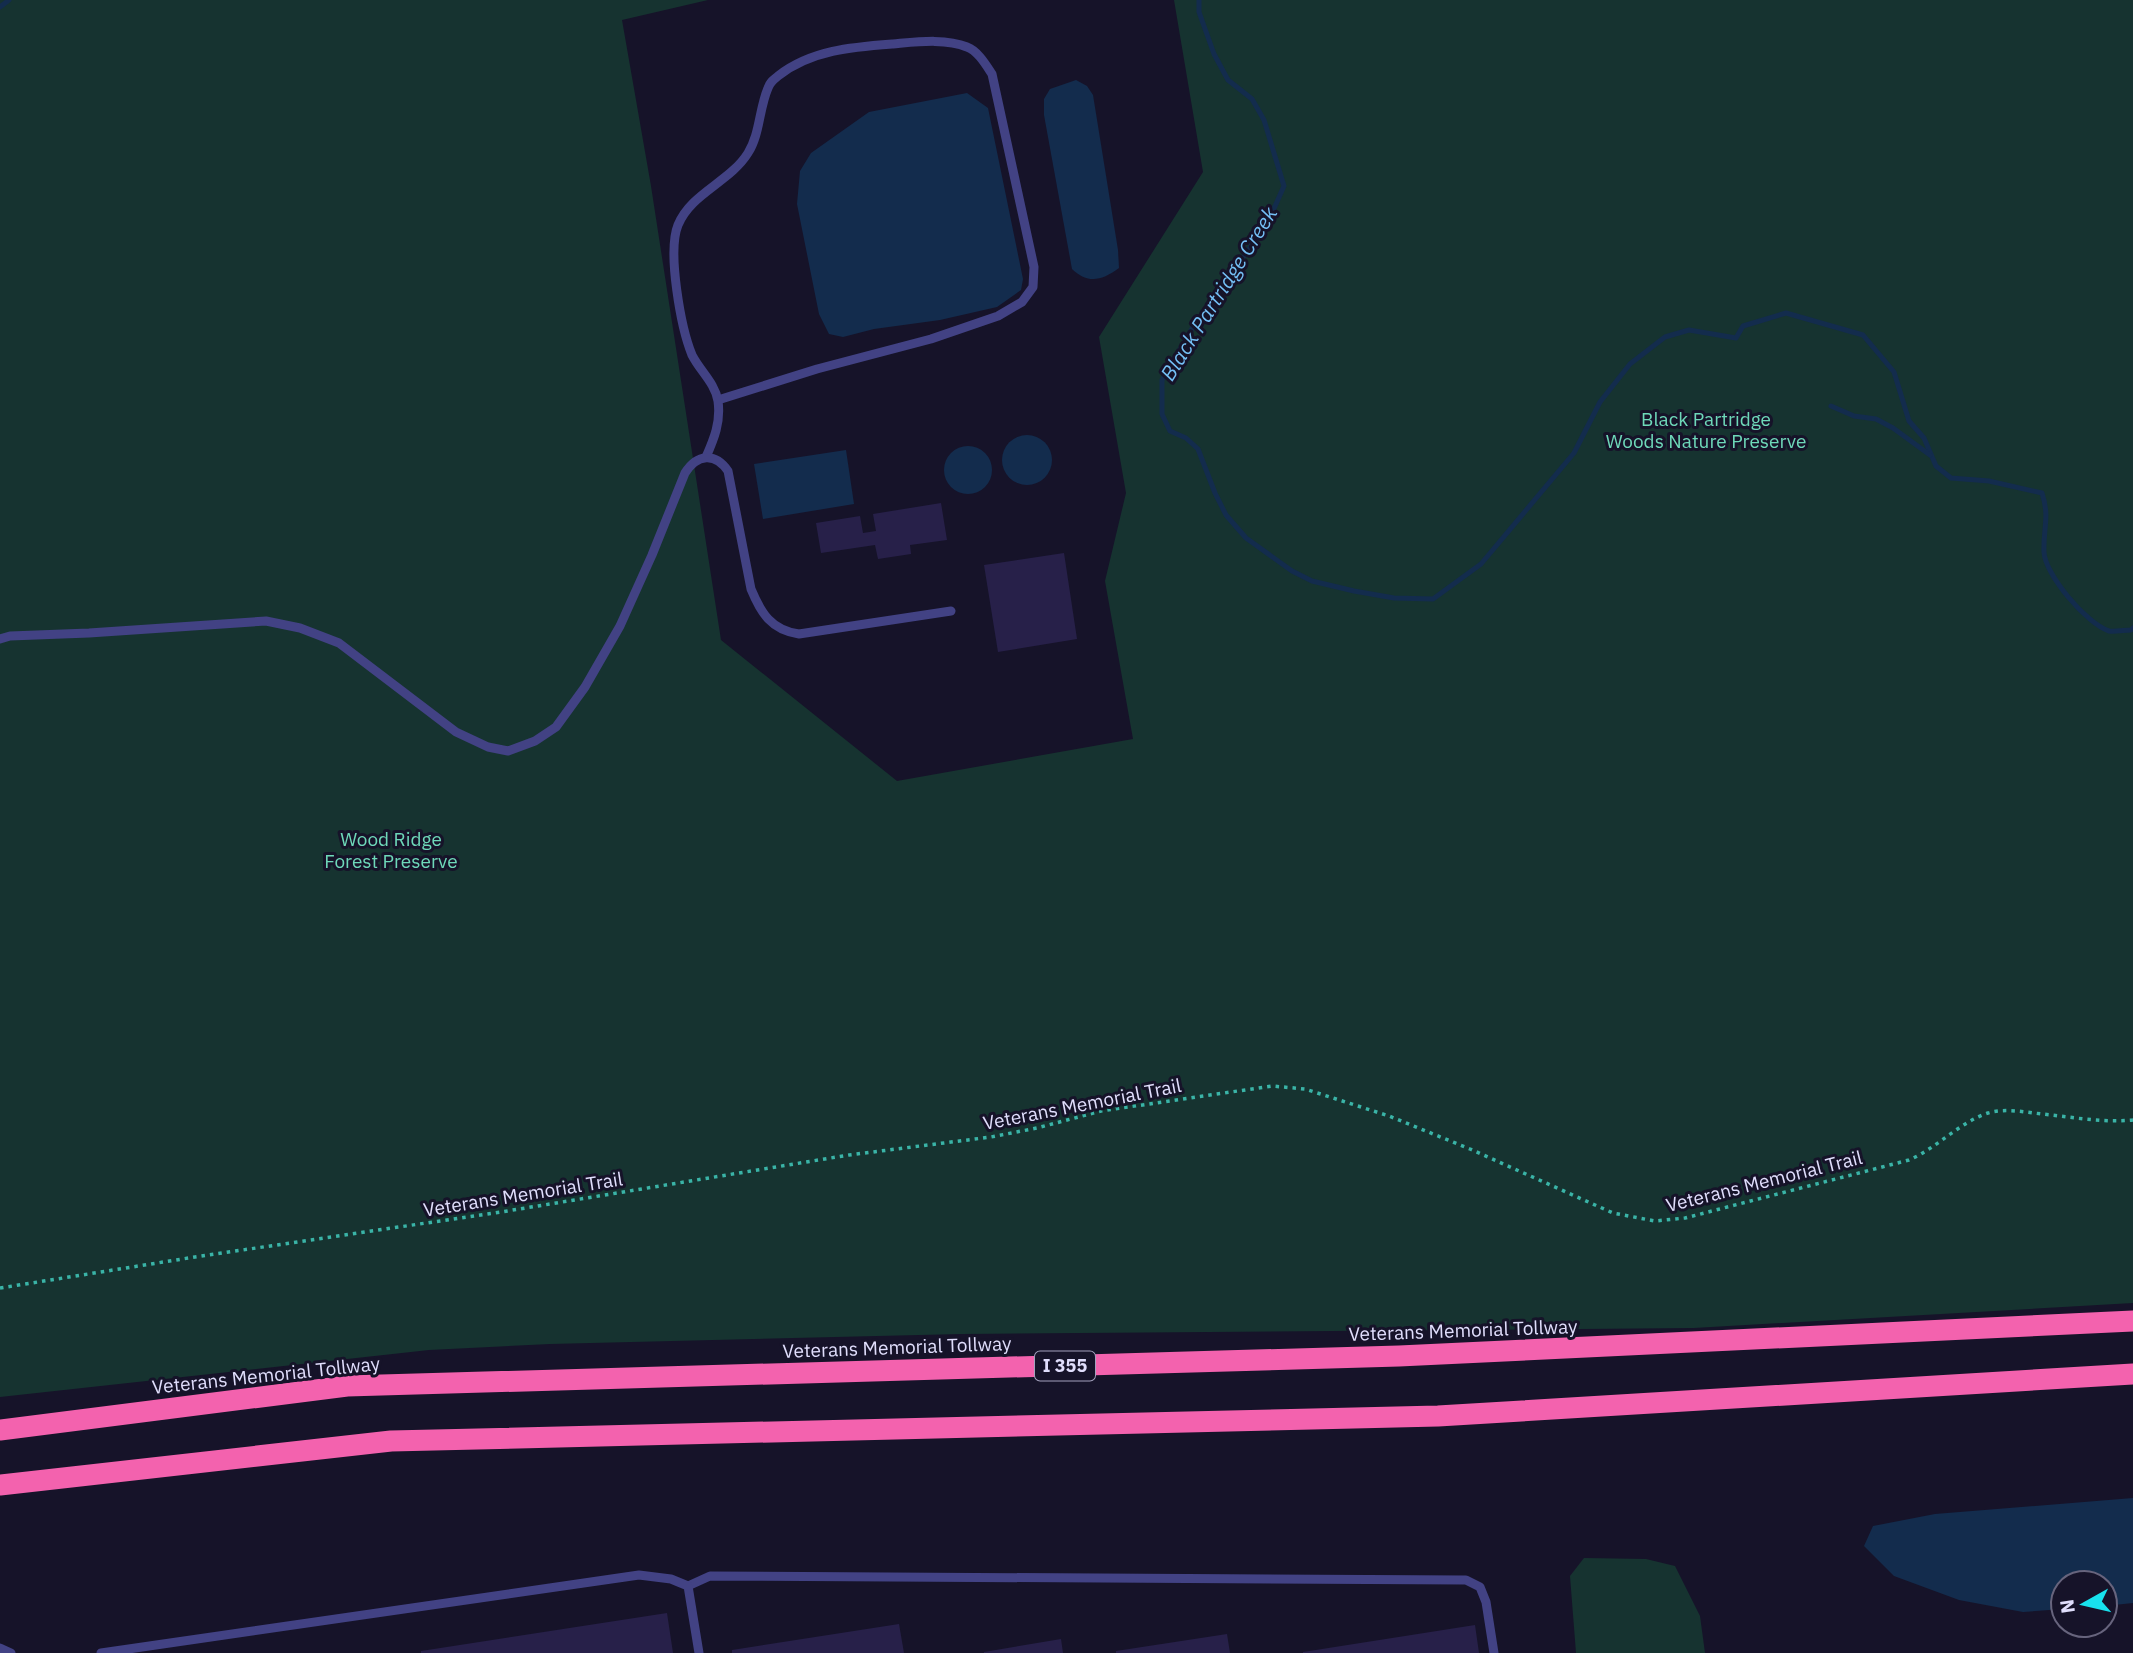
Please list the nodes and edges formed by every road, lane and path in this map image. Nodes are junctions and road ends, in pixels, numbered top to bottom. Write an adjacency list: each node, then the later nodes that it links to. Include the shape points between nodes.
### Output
1 (718, 400): 1 (lane, via 687,338 673,245 687,208 747,156 769,84 790,67 848,48 908,43 969,47 992,74 1034,267 1033,287 1021,302 998,316); 2 (lane, via 716,435)
2 (706, 457): 3 (lane, via 718,459 729,471 751,589 759,607 784,632 799,634); 4 (lane, via 691,463 685,473 620,626 585,687 556,727 508,751 456,732 339,643 300,628 265,621)
3 (951, 611)
4 (0, 639)
5 (2133, 1120): 6 (path, Veterans Memorial Trail, via 1989,1113 1909,1160 1708,1212 1655,1221 1613,1213 1389,1116 1305,1089 1272,1086 1101,1111 991,1137 849,1155)
6 (0, 1288)
7 (2133, 1321): 9 (highway, Veterans Memorial Tollway / I 355, via 1399,1356 347,1386)
8 (2133, 1374): 10 (highway, via 1438,1416 391,1441)
9 (0, 1430)
10 (0, 1485)
11 (688, 1586): 14 (lane, via 639,1575); 15 (lane); 16 (lane, via 710,1576 1466,1580 1480,1587 1486,1602)
12 (0, 1648): 13 (lane)
13 (11, 1653)
14 (101, 1653)
15 (699, 1653)
16 (1494, 1653)

